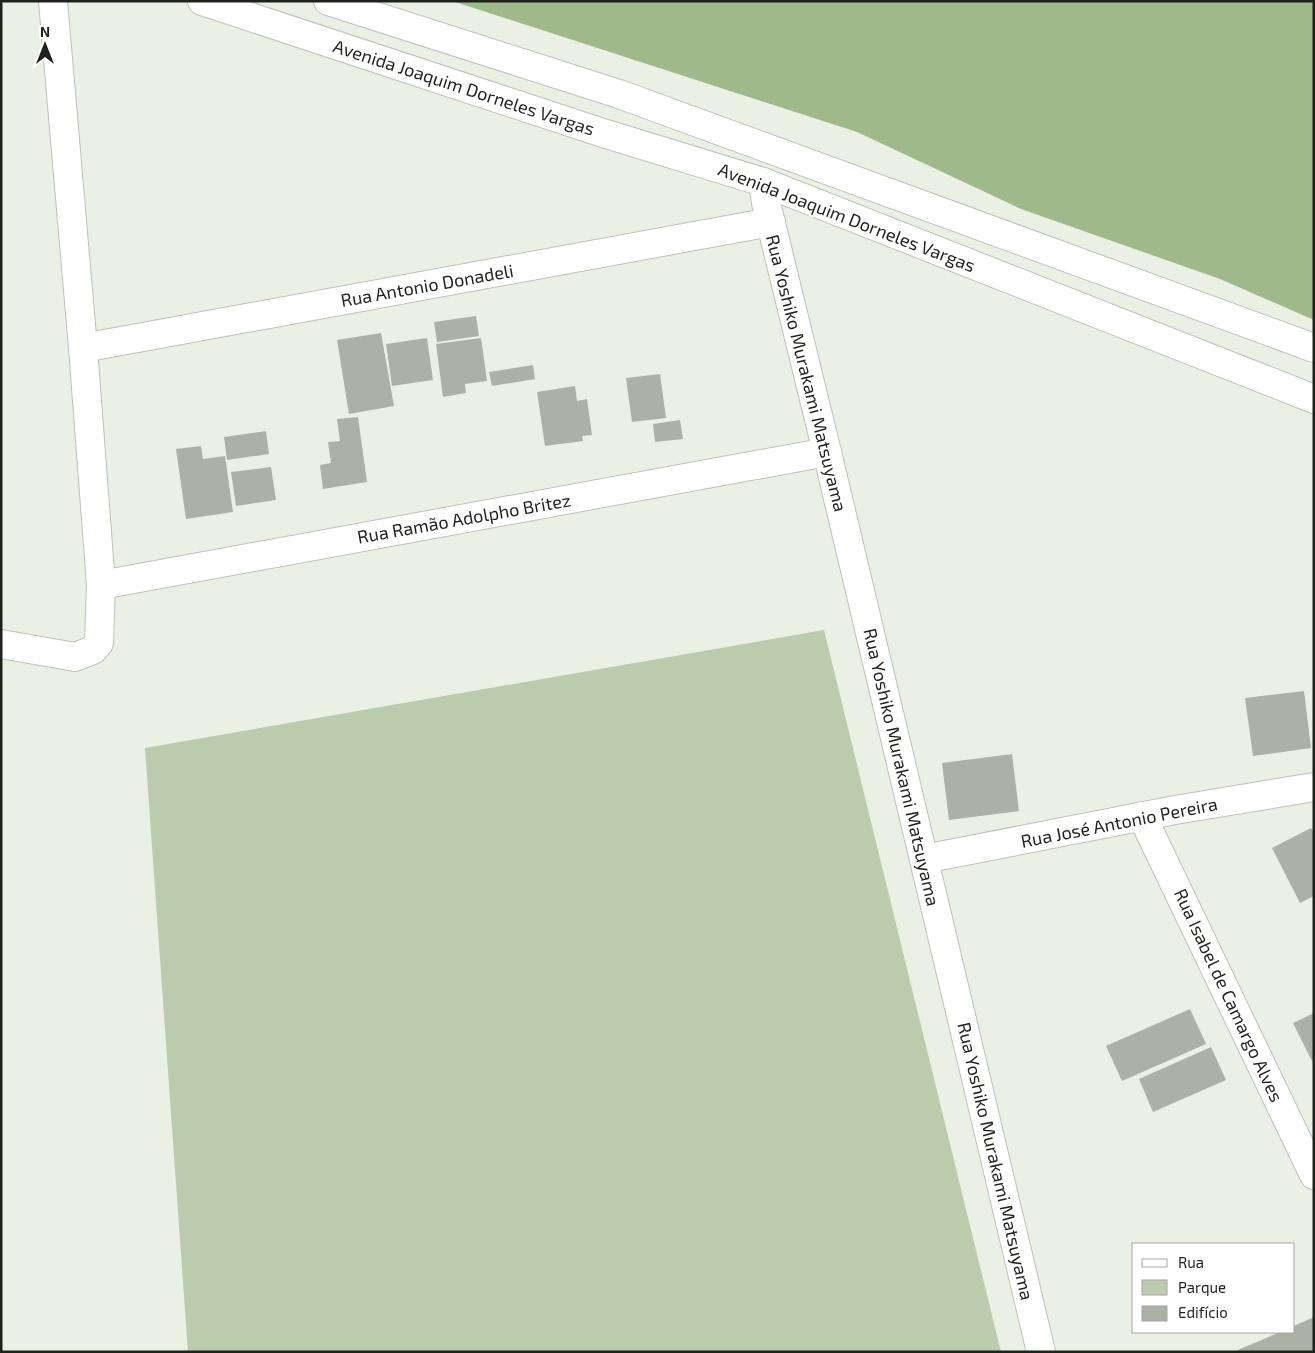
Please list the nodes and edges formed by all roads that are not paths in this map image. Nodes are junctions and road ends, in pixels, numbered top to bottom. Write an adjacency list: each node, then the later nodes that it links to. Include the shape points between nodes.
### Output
1 (53, 1): 6 (street)
2 (202, 1): 4 (street, Avenida Joaquim Dorneles Vargas)
3 (328, 1): 7 (street, Avenida Joaquim Dorneles Vargas, via 619,94)
4 (763, 182): 5 (street, Rua Yoshiko Murakami Matsuyama); 8 (street, Avenida Joaquim Dorneles Vargas)
5 (770, 222): 6 (street, Rua Antonio Donadeli); 9 (street, Rua Yoshiko Murakami Matsuyama)
6 (83, 348): 10 (street)
7 (1314, 348)
8 (1314, 399)
9 (827, 452): 10 (street, Rua Ramão Adolpho Britez); 14 (street, Rua Yoshiko Murakami Matsuyama)
10 (101, 585): 11 (street, via 99,643 92,650 76,657)
11 (1, 644)
12 (1314, 787): 13 (street, Rua José Antonio Pereira)
13 (1142, 816): 14 (street, Rua José Antonio Pereira); 15 (street, Rua Isabel de Camargo Alves)
14 (924, 859): 16 (street, Rua Yoshiko Murakami Matsuyama)
15 (1314, 1175)
16 (1041, 1352)

